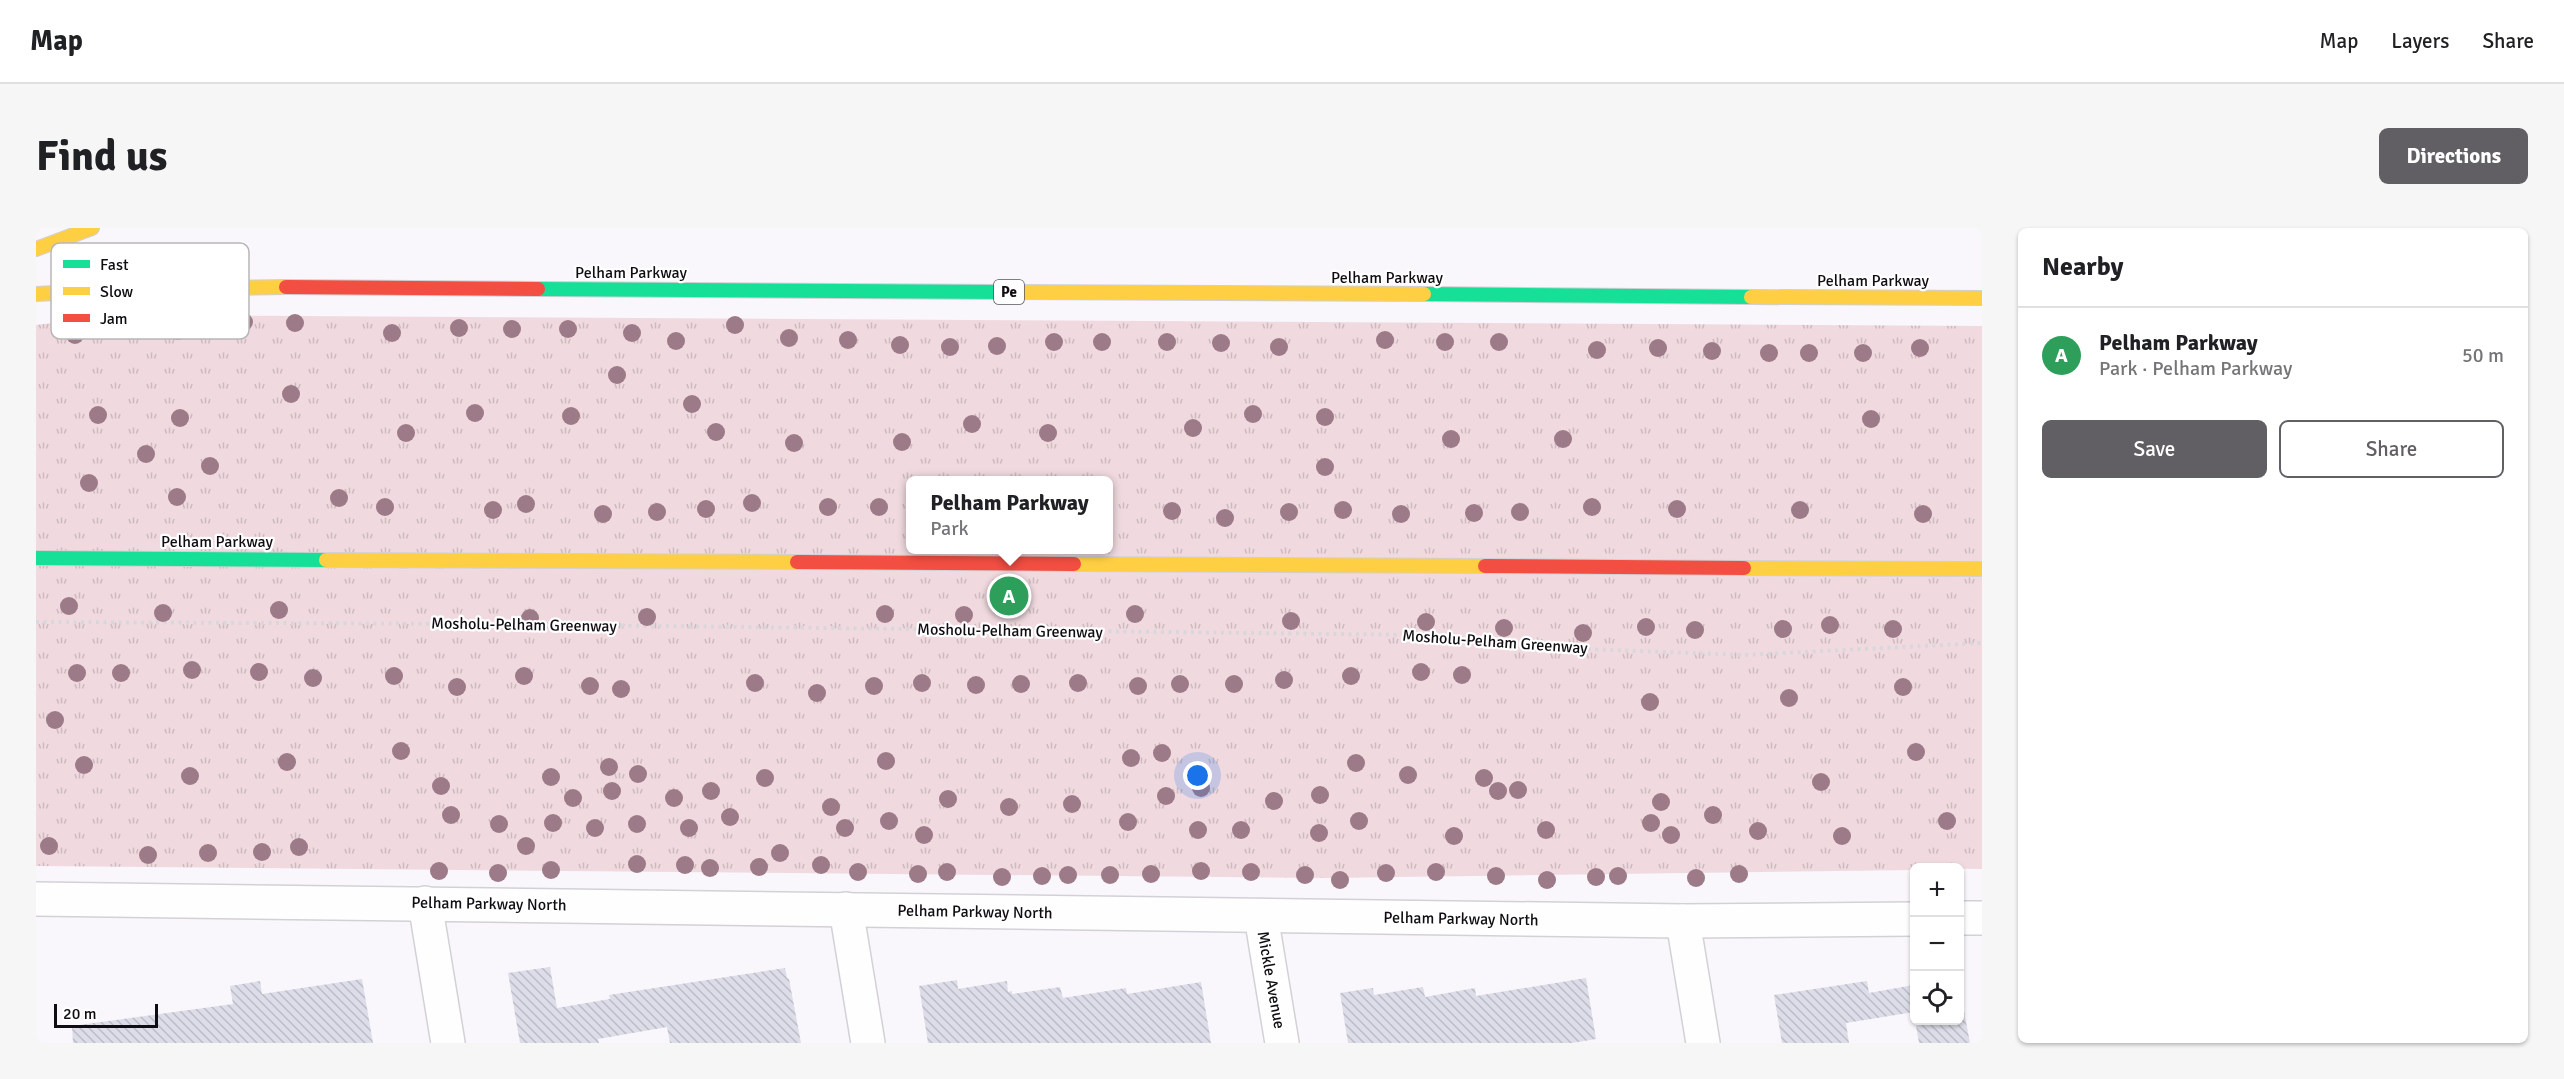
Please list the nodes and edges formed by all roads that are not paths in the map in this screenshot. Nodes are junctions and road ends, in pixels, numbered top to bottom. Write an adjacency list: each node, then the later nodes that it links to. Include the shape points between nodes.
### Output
1 (92, 228): 3 (main road)
2 (51, 243): 4 (main road)
3 (52, 243)
4 (36, 249)
5 (249, 287): 8 (main road, Pelham Parkway / Pe)
6 (51, 293): 7 (main road, Pelham Parkway / Pe)
7 (36, 294)
8 (1982, 298)
9 (36, 558): 10 (main road, Pelham Parkway)
10 (1982, 569)
11 (36, 899): 12 (street, Pelham Parkway North)
12 (425, 903): 13 (street, Pelham Parkway North); 19 (street)
13 (846, 909): 14 (street, Pelham Parkway North); 20 (street)
14 (1260, 916): 18 (street, Pelham Parkway North); 21 (street, Mickle Avenue)
15 (1964, 918): 16 (street)
16 (1982, 918)
17 (1910, 919): 18 (street, Pelham Parkway North)
18 (1683, 921): 22 (street)
19 (448, 1043)
20 (868, 1043)
21 (1282, 1043)
22 (1703, 1043)

